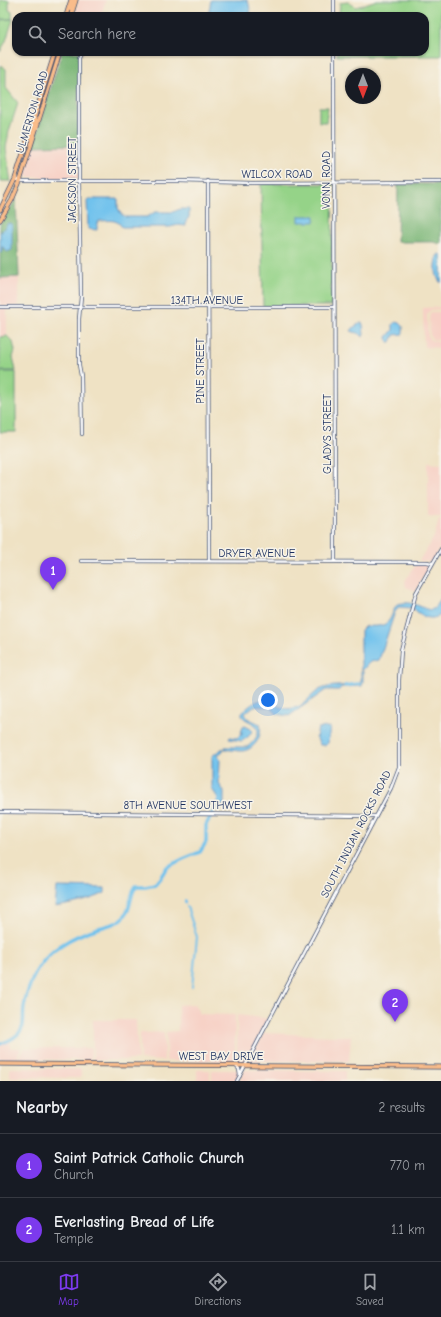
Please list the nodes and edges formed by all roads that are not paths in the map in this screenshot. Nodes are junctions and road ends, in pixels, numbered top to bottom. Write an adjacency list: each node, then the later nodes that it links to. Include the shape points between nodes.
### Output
1 (73, 0): 3 (main road)
2 (334, 0): 4 (street)
3 (70, 12)
4 (334, 12)
5 (54, 56): 9 (main road, ULMERTON ROAD)
6 (59, 56): 10 (main road, ULMERTON ROAD)
7 (80, 56): 13 (street, JACKSON STREET)
8 (334, 56): 16 (street, VONN ROAD)
9 (36, 112): 10 (main road, via 38,114); 11 (main road, ULMERTON ROAD)
10 (32, 142): 12 (main road, ULMERTON ROAD)
11 (15, 179): 12 (street, WILCOX ROAD); 17 (main road, ULMERTON ROAD)
12 (20, 180): 13 (street, WILCOX ROAD); 18 (main road, ULMERTON ROAD)
13 (79, 181): 14 (street, WILCOX ROAD); 21 (street, JACKSON STREET)
14 (208, 181): 16 (street, WILCOX ROAD); 22 (street, PINE STREET)
15 (441, 182): 16 (street, WILCOX ROAD)
16 (334, 183): 20 (street, VONN ROAD)
17 (0, 210)
18 (0, 220)
19 (0, 307): 21 (street, 134TH AVENUE)
20 (334, 307): 22 (street, 134TH AVENUE); 27 (street, GLADYS STREET)
21 (80, 308): 22 (street, 134TH AVENUE); 23 (street, JACKSON STREET, via 78,365 81,373)
22 (208, 308): 26 (street, PINE STREET)
23 (82, 434)
24 (441, 549): 28 (street, SOUTH INDIAN ROCKS ROAD)
25 (81, 560): 26 (street, DRYER AVENUE)
26 (209, 561): 27 (street, DRYER AVENUE)
27 (335, 561): 28 (street, DRYER AVENUE)
28 (432, 563): 30 (street, SOUTH INDIAN ROCKS ROAD, via 416,593 399,661 399,767)
29 (0, 812): 30 (street, 8TH AVENUE SOUTHWEST)
30 (376, 816): 33 (street, SOUTH INDIAN ROCKS ROAD)
31 (0, 1064): 32 (main road, WEST BAY DRIVE)
32 (235, 1065): 33 (main road, WEST BAY DRIVE); 35 (street)
33 (246, 1065): 34 (main road, WEST BAY DRIVE); 35 (street, SOUTH INDIAN ROCKS ROAD)
34 (441, 1067)
35 (240, 1076): 36 (street, SOUTH INDIAN ROCKS ROAD)
36 (237, 1081)

